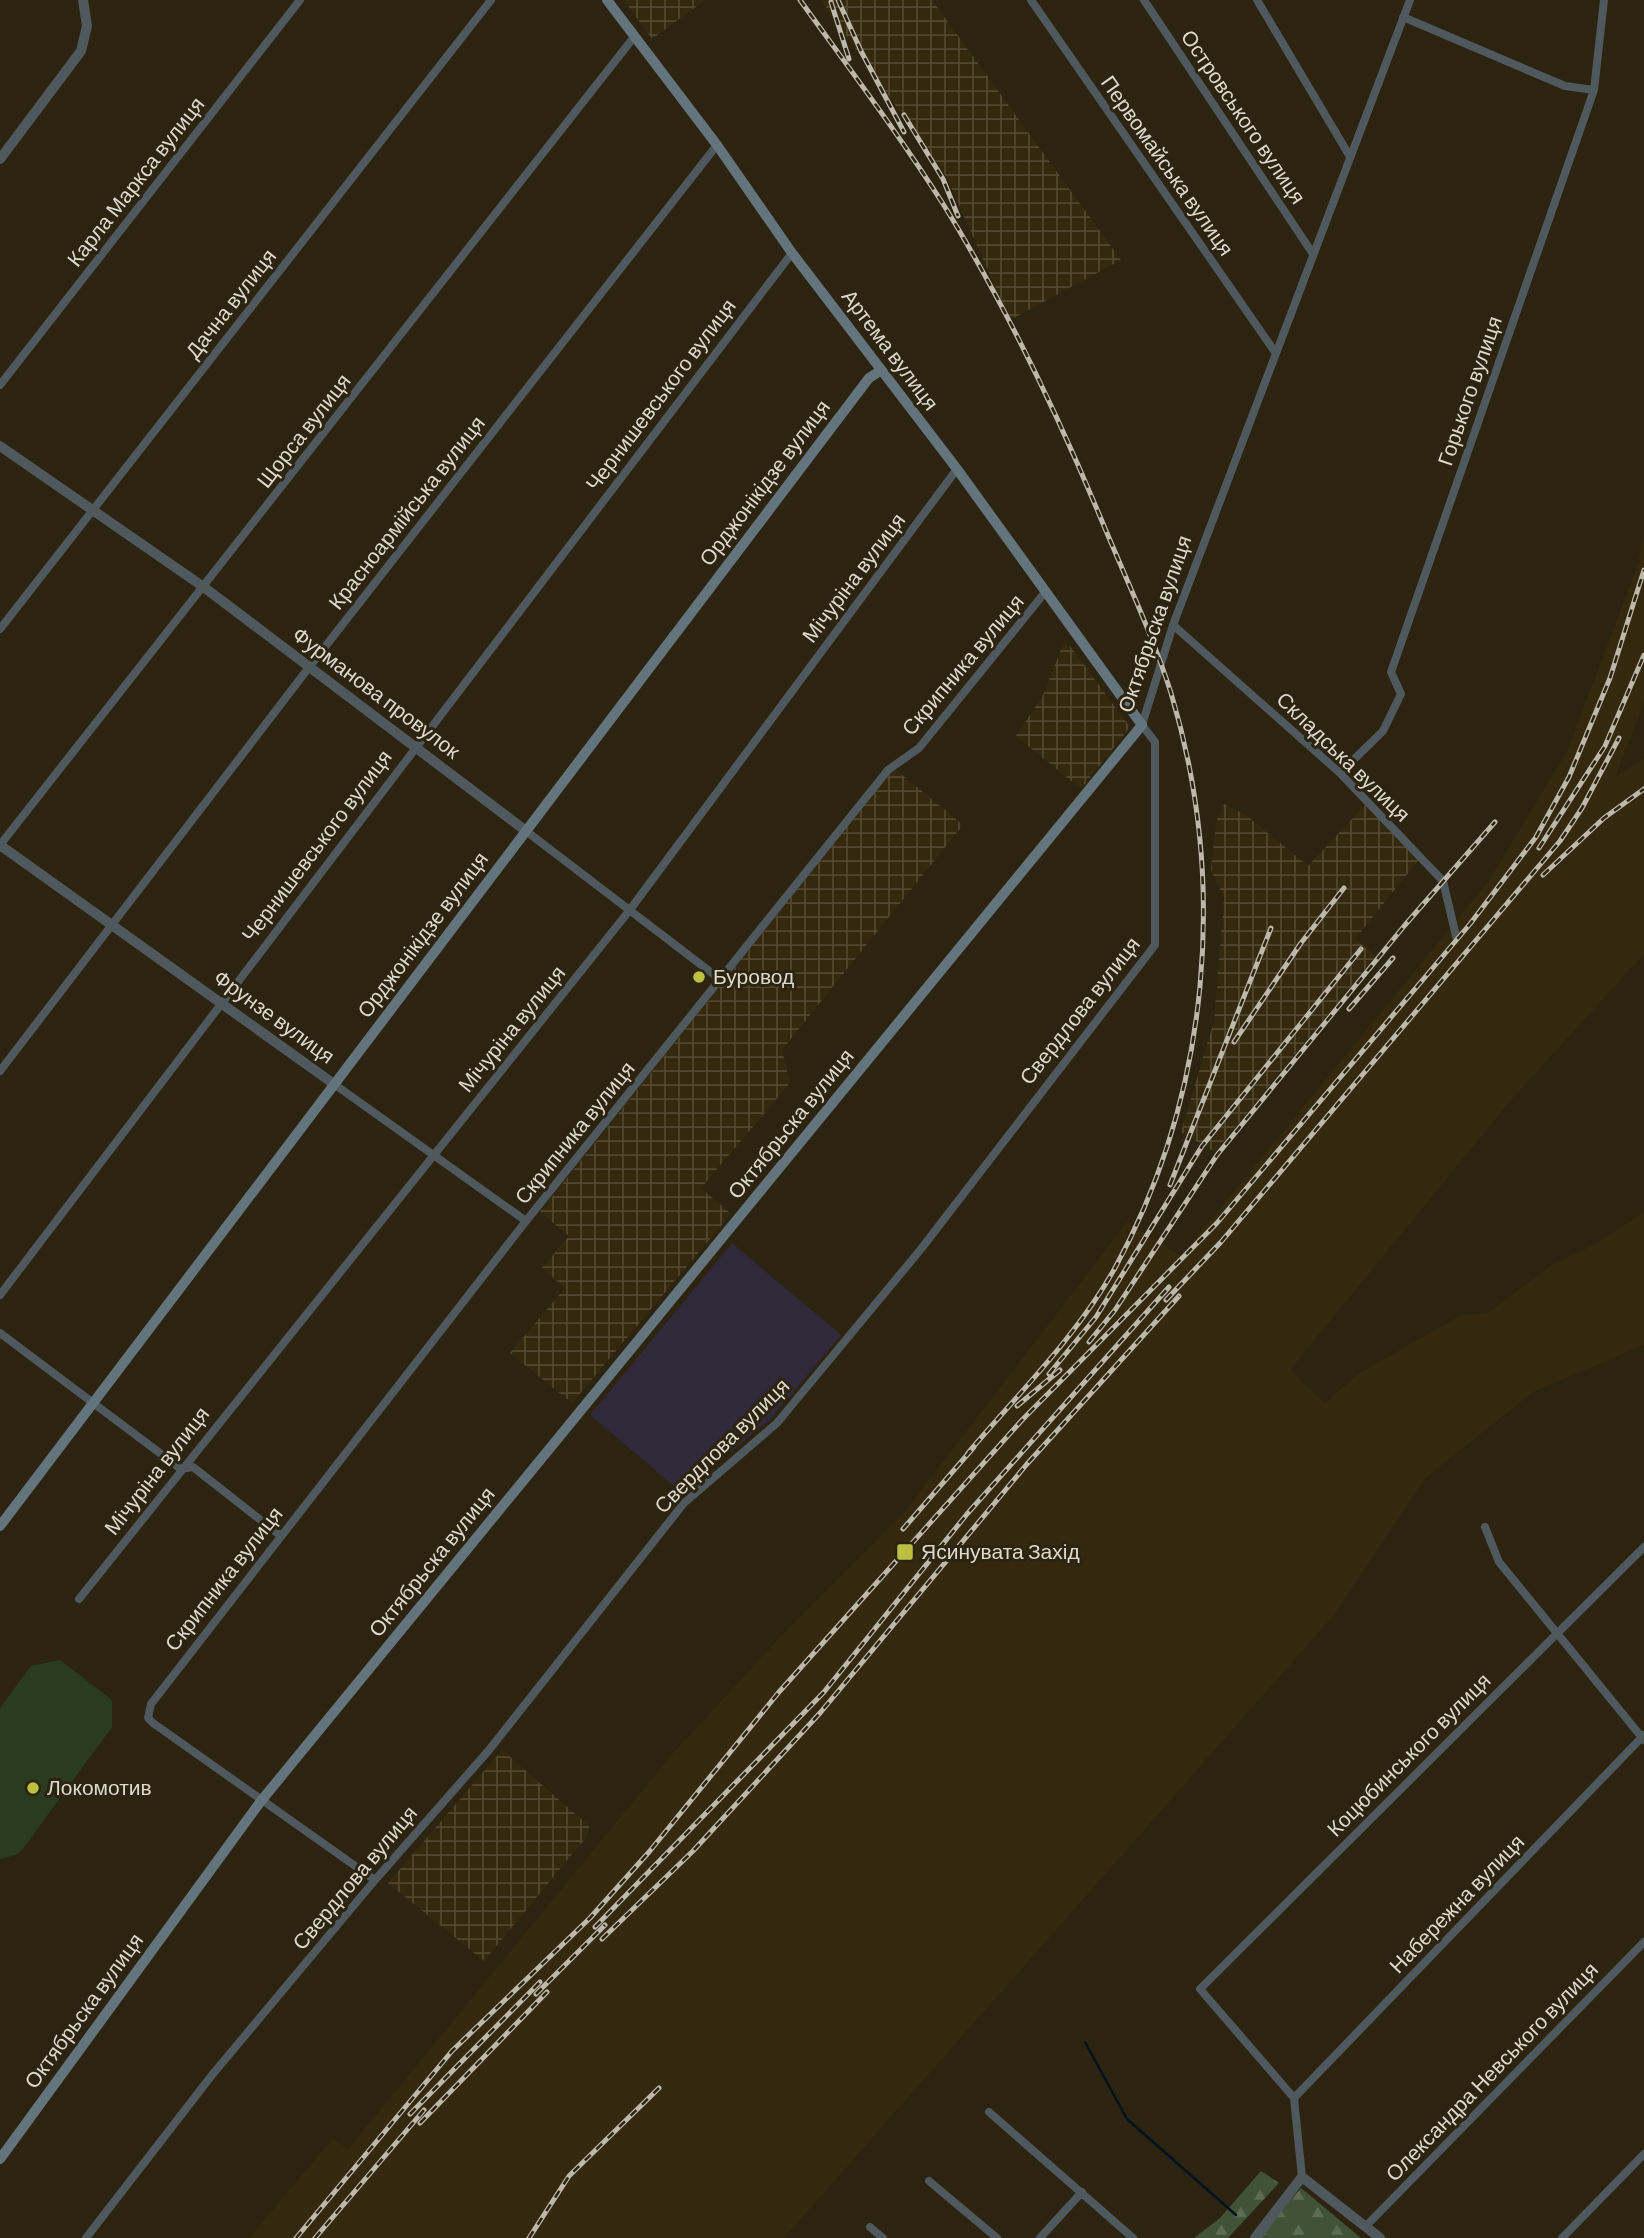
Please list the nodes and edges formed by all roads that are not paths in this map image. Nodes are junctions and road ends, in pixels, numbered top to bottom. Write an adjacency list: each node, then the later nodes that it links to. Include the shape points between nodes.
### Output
1 (83, 0): 15 (street, via 88,26 81,51)
2 (300, 0): 20 (street, Карла Маркса вулиця)
3 (491, 0): 23 (street, Дачна вулиця)
4 (607, 0): 11 (main road, Артема вулиця)
5 (1031, 0): 18 (street, Первомайська вулиця)
6 (1144, 0): 17 (street, Островського вулиця)
7 (1257, 0): 14 (street)
8 (1410, 0): 10 (street, Октябрьска вулиця)
9 (1604, 0): 12 (street, Горького вулиця)
10 (1403, 17): 12 (street, via 1565,86); 14 (street, Октябрьска вулиця)
11 (634, 37): 13 (main road, Артема вулиця); 24 (street, Щорса вулиця)
12 (1594, 90): 31 (street, Горького вулиця, via 1391,672 1401,694 1383,731)
13 (717, 145): 16 (main road, Артема вулиця); 28 (street, Красноармійська вулиця)
14 (1349, 155): 17 (street, Октябрьска вулиця)
15 (0, 159)
16 (792, 253): 19 (main road, Артема вулиця); 30 (street, Чернишевського вулиця)
17 (1313, 254): 18 (street, Октябрьска вулиця)
18 (1275, 352): 26 (street, Октябрьска вулиця)
19 (880, 371): 22 (main road, Артема вулиця); 32 (main road, Орджонікідзе вулиця, via 869,378)
20 (0, 385)
21 (0, 446): 23 (street, Фурманова провулок)
22 (957, 469): 25 (main road, Артема вулиця); 34 (street, Мічуріна вулиця)
23 (92, 511): 24 (street, Фурманова провулок); 27 (street, Дачна вулиця)
24 (205, 588): 28 (street, Фурманова провулок); 33 (street, Щорса вулиця)
25 (1046, 591): 29 (main road, Артема вулиця); 37 (street, Скрипника вулиця, via 919,748 888,769)
26 (1173, 625): 29 (street, Октябрьска вулиця); 31 (street, Складська вулиця)
27 (0, 629)
28 (310, 666): 30 (street, Фурманова провулок); 35 (street, Красноармійська вулиця)
29 (1142, 725): 54 (main road, Октябрьска вулиця); 55 (street, Свердлова вулиця, via 1155,742 1155,945 921,1249 777,1423 684,1503 489,1750)
30 (414, 746): 32 (street, Фурманова провулок); 38 (street, Чернишевського вулиця)
31 (1340, 773): 36 (street, Складська вулиця, via 1443,880)
32 (526, 831): 34 (street, Фурманова провулок); 40 (main road, Орджонікідзе вулиця)
33 (0, 845): 35 (street, Фрунзе вулиця)
34 (629, 911): 37 (street, Фурманова провулок); 41 (street, Мічуріна вулиця)
35 (109, 926): 38 (street, Фрунзе вулиця); 39 (street, Красноармійська вулиця)
36 (1456, 936)
37 (721, 980): 42 (street, Скрипника вулиця)
38 (220, 1001): 40 (street, Фрунзе вулиця); 43 (street, Чернишевського вулиця)
39 (0, 1071)
40 (334, 1084): 41 (street, Фрунзе вулиця); 45 (main road, Орджонікідзе вулиця)
41 (434, 1153): 42 (street, Фрунзе вулиця); 46 (street, Мічуріна вулиця)
42 (526, 1221): 49 (street, Скрипника вулиця)
43 (0, 1295)
44 (0, 1333): 45 (street)
45 (93, 1403): 46 (street); 47 (main road, Орджонікідзе вулиця)
46 (181, 1469): 49 (street, via 193,1467); 51 (street, Мічуріна вулиця)
47 (0, 1526)
48 (1485, 1527): 52 (street, via 1499,1562)
49 (281, 1536): 54 (street, Скрипника вулиця, via 155,1696 148,1718)
50 (1644, 1547): 52 (street, Коцюбинського вулиця)
51 (79, 1599)
52 (1555, 1633): 53 (street); 57 (street, Коцюбинського вулиця, via 1200,1989)
53 (1643, 1738): 57 (street, Набережна вулиця)
54 (261, 1801): 55 (street); 60 (main road, Октябрьска вулиця)
55 (375, 1880): 66 (street, Свердлова вулиця, via 212,2075)
56 (1644, 1942): 64 (street, Олександра Невського вулиця)
57 (1294, 2098): 61 (street)
58 (989, 2112): 63 (street)
59 (1644, 2154): 73 (street)
60 (0, 2159)
61 (1302, 2177): 64 (street); 71 (street)
62 (929, 2181): 68 (street)
63 (1082, 2192): 69 (street); 70 (street)
64 (1366, 2226): 72 (street)
65 (870, 2227): 67 (street)
66 (86, 2238)
67 (883, 2238)
68 (997, 2238)
69 (1040, 2238)
70 (1133, 2238)
71 (1255, 2238)
72 (1380, 2238)
73 (1562, 2238)

